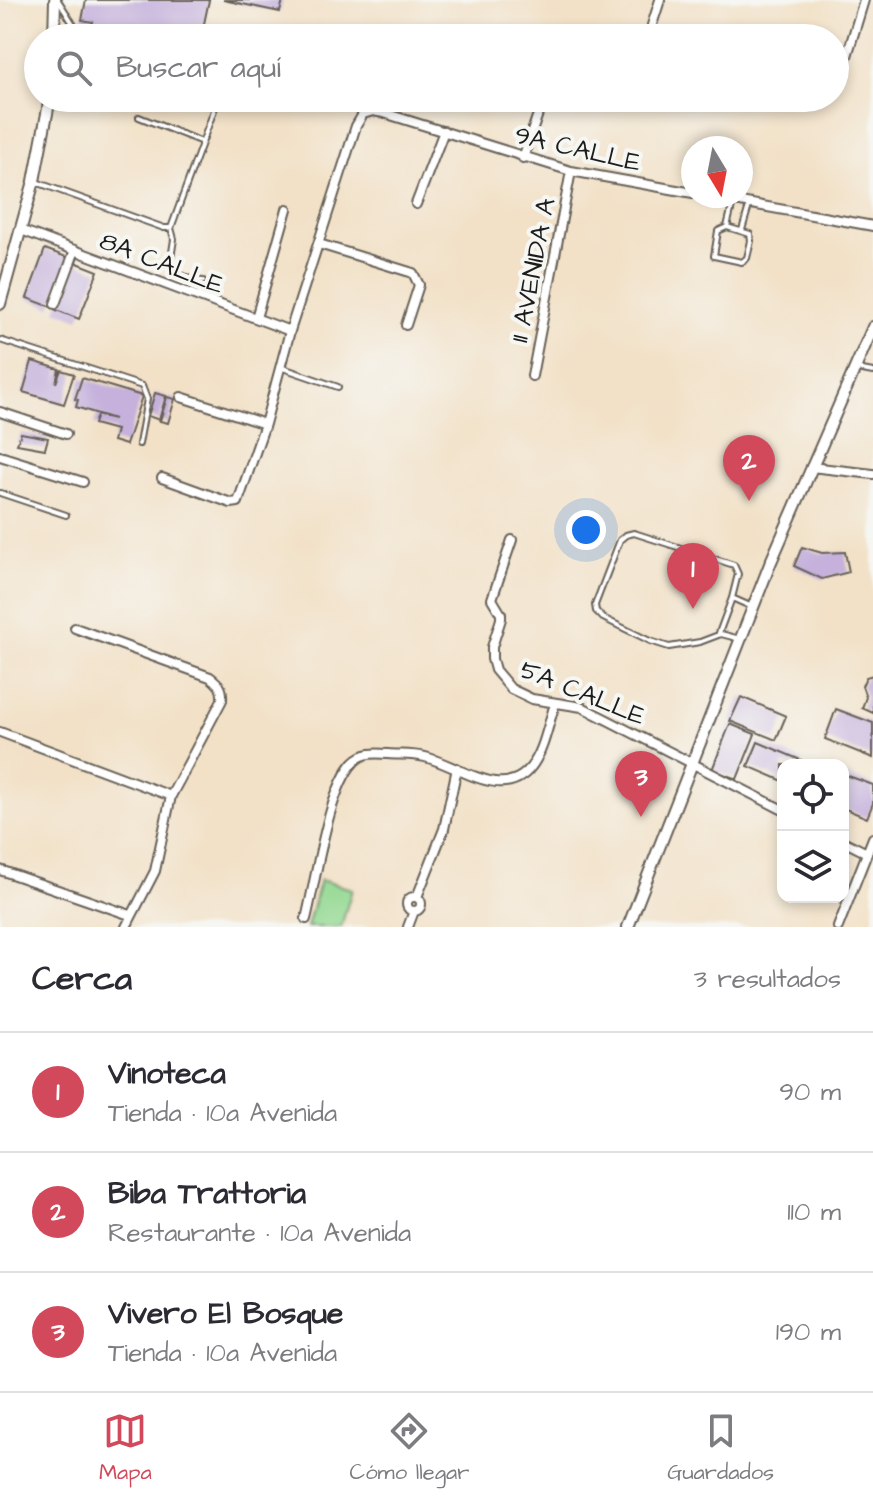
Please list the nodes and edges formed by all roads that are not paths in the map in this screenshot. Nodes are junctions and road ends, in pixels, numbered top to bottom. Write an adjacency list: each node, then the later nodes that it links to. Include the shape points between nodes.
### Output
1 (57, 0): 4 (street); 5 (lane)
2 (660, 0): 6 (street)
3 (864, 0): 7 (street)
4 (55, 24)
5 (73, 24)
6 (652, 24)
7 (849, 50)
8 (47, 112): 18 (street)
9 (213, 112): 15 (lane)
10 (370, 112): 30 (street, 9A CALLE, via 356,126)
11 (378, 112): 14 (street, 9A CALLE)
12 (539, 112): 16 (street, 11 AVENIDA A)
13 (139, 117): 15 (lane)
14 (444, 131): 16 (street, 9A CALLE); 20 (street)
15 (202, 142): 27 (lane)
16 (523, 158): 17 (street, 9A CALLE)
17 (571, 171): 19 (street, 9A CALLE); 43 (street, 11 AVENIDA A)
18 (34, 181): 27 (lane); 28 (street)
19 (681, 191)
20 (416, 204)
21 (753, 205): 25 (street)
22 (731, 208): 26 (lane)
23 (749, 208): 29 (lane)
24 (287, 209): 35 (street)
25 (873, 226)
26 (727, 227): 29 (lane); 29 (lane, via 718,231 713,249 716,258 736,263 747,258 751,241)
27 (171, 228): 32 (lane, via 170,265 191,280)
28 (21, 230): 31 (street, 8A CALLE); 33 (street)
29 (742, 230)
30 (319, 244): 36 (street, via 413,273 419,285); 38 (street)
31 (75, 250): 34 (street); 35 (street, 8A CALLE)
32 (203, 281)
33 (0, 304)
34 (55, 304)
35 (256, 318): 38 (street, 8A CALLE)
36 (406, 325)
37 (873, 327): 40 (street)
38 (290, 331): 41 (street)
39 (0, 340): 49 (lane, via 142,386 147,399)
40 (854, 363): 42 (lane); 51 (street)
41 (280, 367): 44 (lane); 47 (street)
42 (873, 372)
43 (532, 376)
44 (338, 387)
45 (181, 397): 47 (street)
46 (0, 412): 48 (street)
47 (265, 424): 53 (street, via 238,502)
48 (66, 434)
49 (139, 444)
50 (0, 456): 54 (street)
51 (811, 467): 52 (street); 59 (street)
52 (873, 474)
53 (162, 478)
54 (83, 482)
55 (0, 493): 56 (lane)
56 (66, 515)
57 (512, 540): 63 (street, 5A CALLE, via 493,594 501,614 492,647 495,670 511,689)
58 (732, 598): 59 (lane); 61 (lane); 61 (lane, via 738,574 734,565 634,533 620,540 595,605 603,618 669,647)
59 (753, 607): 62 (street)
60 (75, 628): 67 (street, via 210,677 220,686 222,700)
61 (719, 634): 62 (lane)
62 (740, 639): 65 (street)
63 (555, 704): 65 (street, 5A CALLE, via 582,707); 66 (street, via 533,766 519,780 499,784)
64 (0, 732): 67 (street)
65 (691, 762): 68 (street, 5A CALLE); 77 (street)
66 (457, 768): 74 (street, via 423,756 373,753 355,760 343,776); 76 (street, via 444,829 417,897 421,906)
67 (171, 796): 73 (street, via 155,871)
68 (777, 807)
69 (873, 838): 71 (street)
70 (849, 844): 71 (street)
71 (867, 853): 78 (street)
72 (0, 870): 73 (street)
73 (130, 915): 75 (street)
74 (306, 919)
75 (126, 927)
76 (408, 927)
77 (628, 927)
78 (838, 927)

